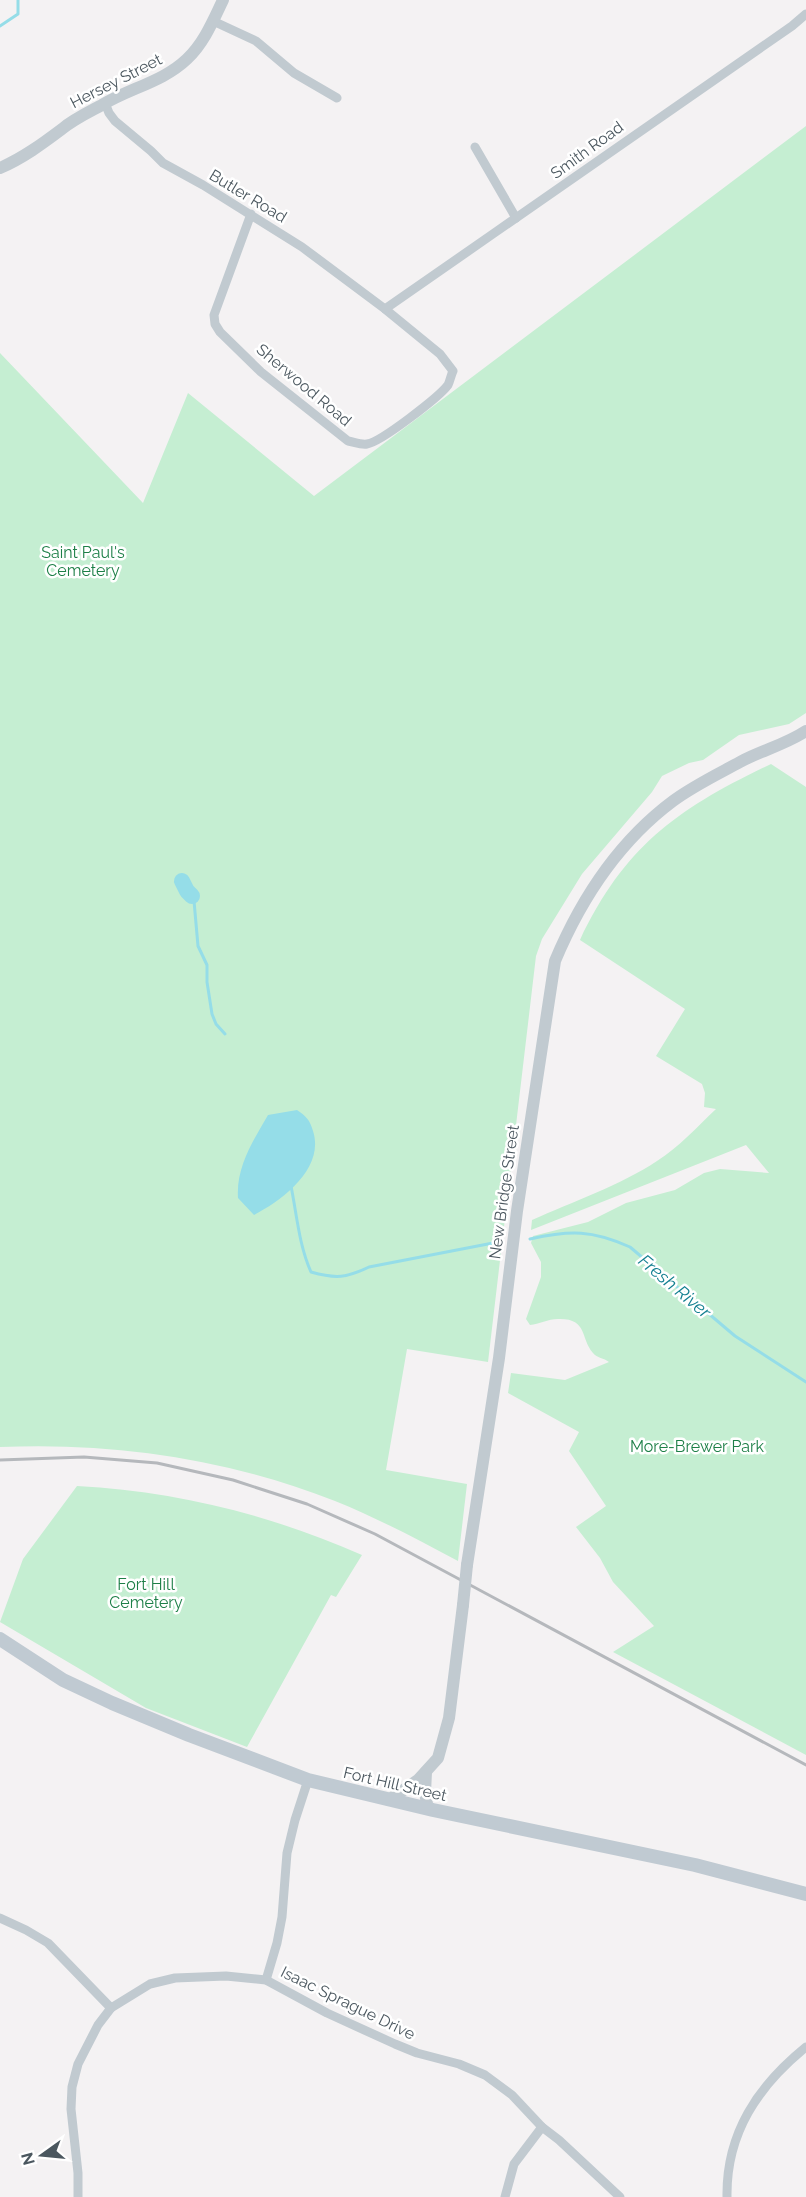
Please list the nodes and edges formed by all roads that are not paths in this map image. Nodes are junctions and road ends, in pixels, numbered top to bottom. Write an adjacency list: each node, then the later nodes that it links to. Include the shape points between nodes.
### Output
1 (223, 0): 3 (street, Hersey Street)
2 (806, 14): 9 (street, Smith Road)
3 (213, 21): 4 (street, via 256,40 294,73); 5 (street, Hersey Street, via 197,48 177,69)
4 (337, 98)
5 (105, 103): 7 (street, Hersey Street, via 19,160); 8 (street, Butler Road, via 115,121 163,163)
6 (475, 147): 9 (street)
7 (0, 168)
8 (251, 214): 10 (street, Butler Road); 10 (street, Sherwood Road, via 214,315 215,324 261,372 348,441 365,445 377,441 414,414 448,385 453,371 440,354)
9 (516, 218): 10 (street, Smith Road)
10 (385, 309)
11 (806, 731): 13 (street, New Bridge Street, bridge, via 701,784 674,800 648,823 593,886 555,961 467,1565 450,1718 438,1758)
12 (0, 1640): 14 (main road, Fort Hill Street, via 63,1680 112,1703)
13 (426, 1772): 15 (street, New Bridge Street); 16 (street)
14 (308, 1780): 15 (main road, Fort Hill Street); 19 (street, via 287,1853 280,1926)
15 (389, 1800): 16 (main road, Fort Hill Street)
16 (428, 1809): 17 (main road, Fort Hill Street, via 620,1848)
17 (806, 1894)
18 (0, 1918): 20 (street, via 48,1943)
19 (266, 1980): 20 (street, Isaac Sprague Drive, via 226,1976 175,1978 150,1984); 22 (street, Isaac Sprague Drive, via 395,2044 485,2075 512,2095)
20 (111, 2008): 23 (street, Isaac Sprague Drive, via 92,2034 74,2076 71,2109)
21 (806, 2047): 26 (street, via 771,2079 743,2121 731,2157)
22 (542, 2127): 24 (street, via 514,2164); 25 (street, Isaac Sprague Drive)
23 (78, 2197)
24 (505, 2197)
25 (620, 2197)
26 (727, 2197)

